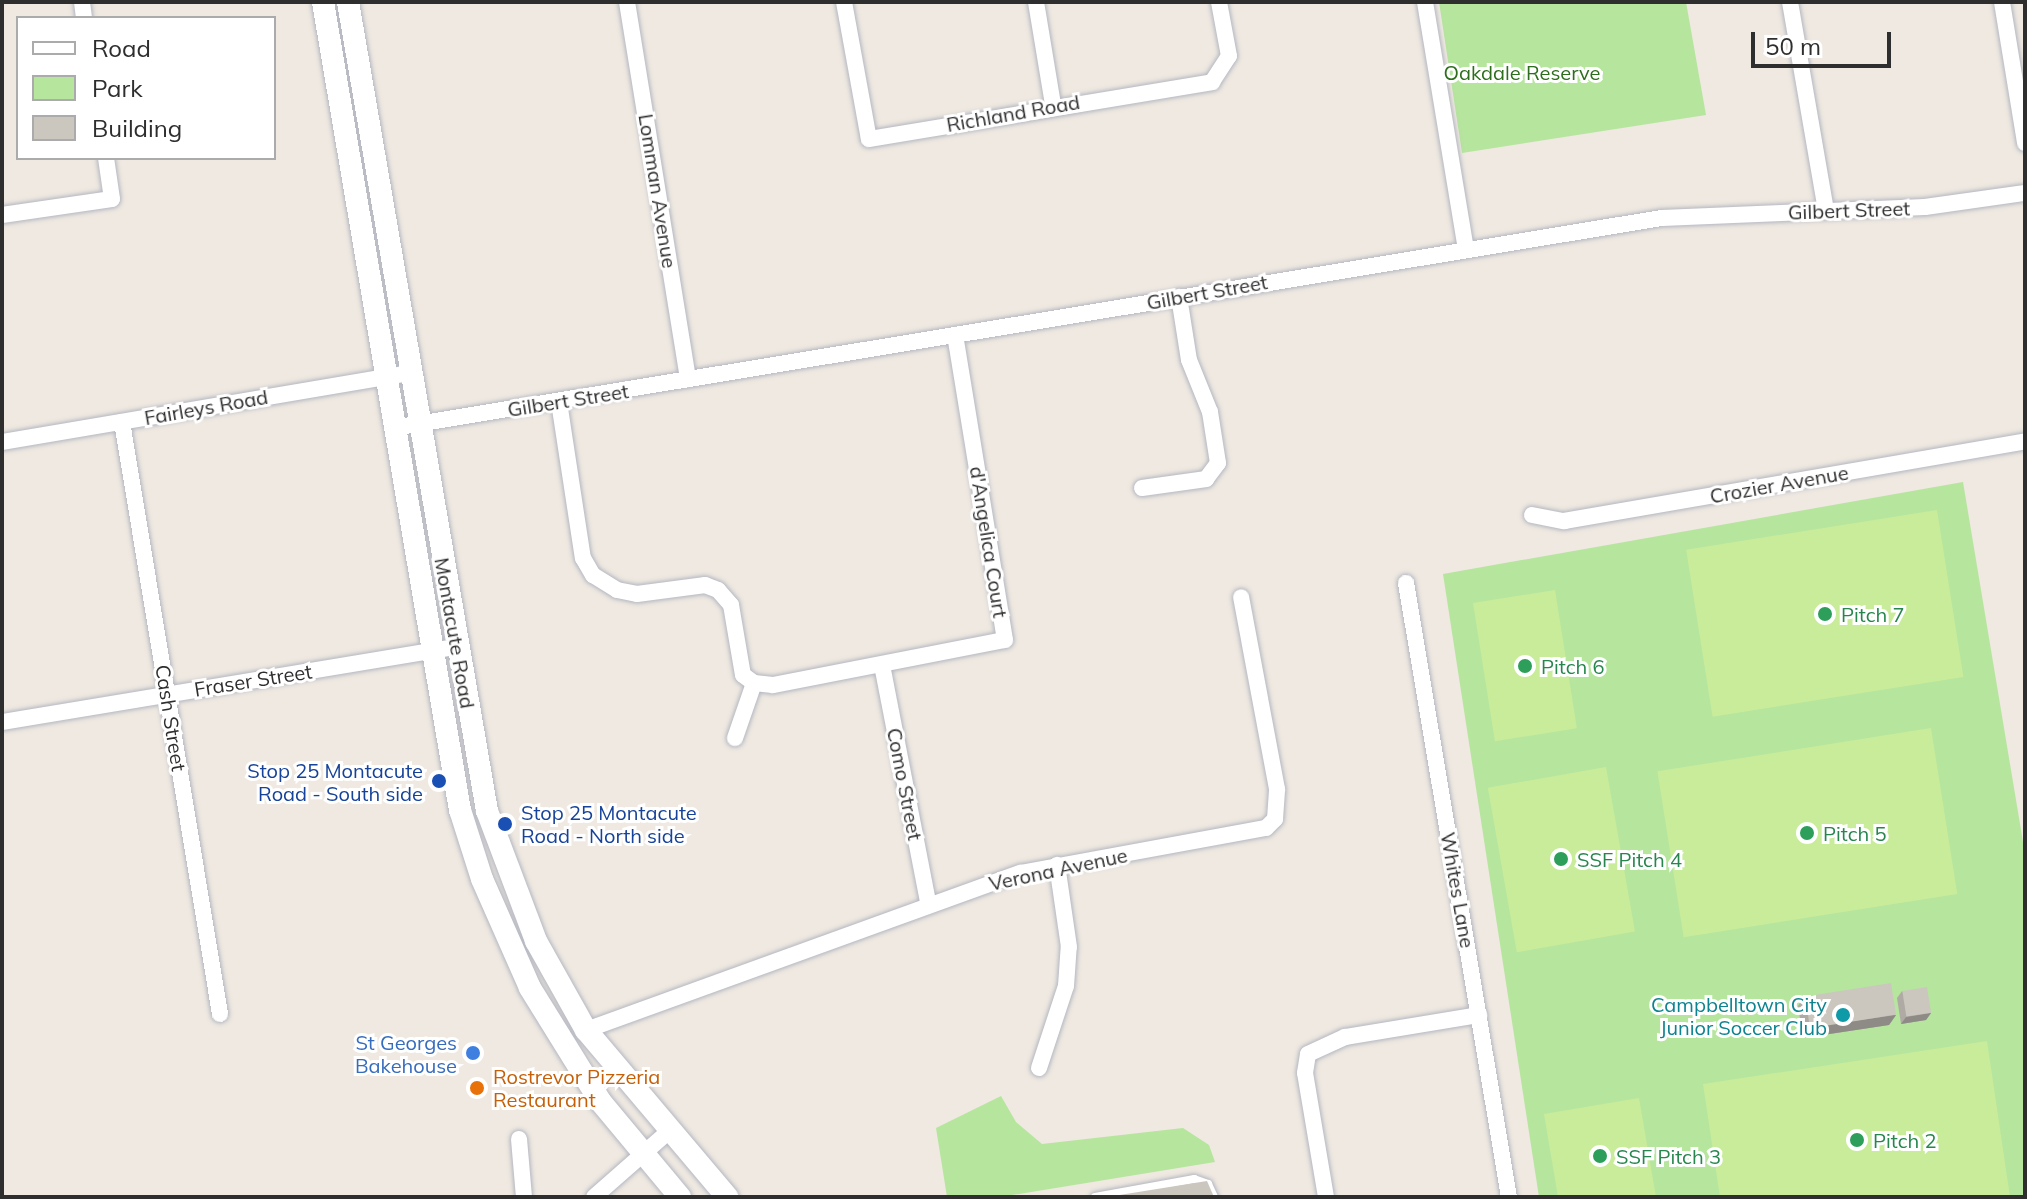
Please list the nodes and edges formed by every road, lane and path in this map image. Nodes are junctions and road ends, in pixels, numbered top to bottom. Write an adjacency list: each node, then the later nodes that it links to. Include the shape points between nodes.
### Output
1 (323, 2): 20 (main road, Montacute Road)
2 (348, 2): 19 (main road, Montacute Road)
3 (627, 2): 21 (street, Lomman Avenue)
4 (844, 2): 10 (street, Richland Road, via 869,139)
5 (1036, 2): 10 (street)
6 (1219, 2): 10 (street, Richland Road, via 1229,56 1212,82)
7 (1425, 2): 16 (street)
8 (1790, 2): 14 (street)
9 (2002, 2): 11 (street)
10 (1053, 105)
11 (2025, 143)
12 (106, 160): 15 (street, via 112,199)
13 (2025, 193): 14 (street, Gilbert Street, via 1925,207)
14 (1826, 211): 16 (street, Gilbert Street, via 1662,218)
15 (2, 215)
16 (1466, 249): 17 (street, Gilbert Street)
17 (1179, 297): 18 (street, Gilbert Street); 28 (street, via 1189,360 1210,412 1218,463 1206,479)
18 (955, 335): 21 (street, Gilbert Street); 34 (street, d'Angelica Court, via 1005,640)
19 (411, 373): 20 (street, Fairleys Road); 24 (main road, Montacute Road)
20 (386, 376): 23 (street, Fairleys Road); 25 (main road, Montacute Road)
21 (688, 379): 22 (street, Gilbert Street)
22 (559, 402): 24 (street, Gilbert Street); 35 (street, via 583,558 593,575 617,590 637,594 705,585 718,590 731,605)
23 (122, 422): 27 (street, Fairleys Road); 36 (street, Cash Street)
24 (418, 423): 25 (street, Gilbert Street); 32 (main road, Montacute Road)
25 (393, 428): 33 (main road, Montacute Road)
26 (2025, 441): 29 (street, Crozier Avenue, via 1564,521)
27 (2, 442)
28 (1142, 488)
29 (1532, 515)
30 (1406, 583): 42 (street, Whites Lane)
31 (1241, 597): 39 (street, Verona Avenue, via 1277,789 1275,819 1252,834)
32 (457, 647): 33 (street, Fraser Street); 43 (main road, Montacute Road, via 487,811 536,941)
33 (432, 651): 36 (street, Fraser Street); 47 (main road, Montacute Road, via 460,810 508,944 600,1101)
34 (882, 665): 35 (street, d'Angelica Court, via 773,685); 40 (street, Como Street)
35 (748, 679): 38 (street)
36 (167, 693): 37 (street, Fraser Street); 41 (street, Cash Street)
37 (2, 722)
38 (735, 738)
39 (1057, 865): 40 (street, Verona Avenue); 44 (street, via 1069,947 1066,986)
40 (928, 902): 43 (street, Verona Avenue)
41 (220, 1014)
42 (1479, 1015): 54 (street, via 1345,1037 1308,1054 1305,1073); 55 (street, Whites Lane)
43 (586, 1030): 45 (main road, Montacute Road)
44 (1039, 1068)
45 (669, 1131): 47 (street); 51 (main road, Montacute Road)
46 (519, 1139): 48 (street)
47 (643, 1157): 49 (street); 50 (main road, Montacute Road)
48 (524, 1197)
49 (594, 1197)
50 (680, 1197)
51 (727, 1197)
52 (1095, 1197): 53 (lane, via 1194,1179 1208,1184)
53 (1214, 1197)
54 (1326, 1197)
55 (1509, 1197)

